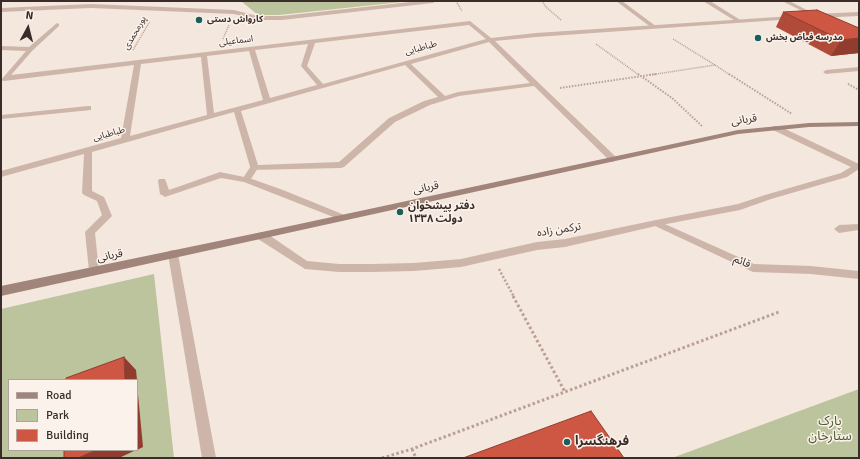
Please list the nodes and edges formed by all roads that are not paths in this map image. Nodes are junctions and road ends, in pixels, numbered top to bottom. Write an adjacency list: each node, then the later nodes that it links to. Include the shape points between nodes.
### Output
1 (433, 1): 5 (street, via 282,18 257,18 234,12 91,6)
2 (619, 1): 10 (street)
3 (706, 1): 8 (street)
4 (785, 1): 7 (street)
5 (1, 10)
6 (859, 14): 7 (street, طباطبایی)
7 (816, 16): 8 (street, طباطبایی)
8 (739, 21): 10 (street, طباطبایی)
9 (57, 25): 14 (street)
10 (654, 27): 11 (street, طباطبایی)
11 (490, 40): 12 (street, اسماعیلی, via 470,23); 18 (street, طباطبایی); 23 (street)
12 (312, 42): 15 (street, اسماعیلی); 22 (street, via 304,66)
13 (1, 48): 14 (street)
14 (31, 49): 21 (street)
15 (252, 49): 16 (street, اسماعیلی); 25 (street)
16 (204, 54): 17 (street, اسماعیلی); 28 (street)
17 (138, 62): 21 (street, اسماعیلی); 32 (street)
18 (406, 63): 22 (street, طباطبایی); 24 (street)
19 (859, 68): 20 (street)
20 (826, 72)
21 (3, 80)
22 (321, 86): 25 (street, طباطبایی)
23 (539, 87): 24 (street, via 458,94); 34 (street)
24 (444, 98): 36 (street, via 427,103 392,120 341,164)
25 (267, 101): 27 (street, طباطبایی)
26 (88, 108): 29 (street)
27 (237, 109): 28 (street, طباطبایی); 36 (street)
28 (211, 116): 32 (street, طباطبایی)
29 (1, 117)
30 (858, 124): 31 (main road, قربانی)
31 (776, 128): 34 (main road, قربانی, via 738,132); 35 (street)
32 (125, 140): 33 (street, طباطبایی)
33 (88, 150): 37 (street, طباطبایی); 46 (street, via 87,193 101,199 107,216 90,232)
34 (613, 159): 40 (main road, قربانی)
35 (857, 166): 41 (street, ترکمن زاده, via 844,175 740,207)
36 (254, 168): 38 (street)
37 (1, 174)
38 (246, 180): 39 (street, via 220,175 165,194); 40 (street)
39 (162, 181)
40 (344, 218): 44 (main road, قربانی)
41 (656, 223): 44 (street, ترکمن زاده, via 461,263 414,267 339,268 305,265); 47 (street, قائم, via 753,268)
42 (859, 227): 43 (street)
43 (839, 229)
44 (262, 236): 45 (main road, قربانی)
45 (173, 254): 46 (main road, قربانی); 49 (street)
46 (94, 271): 48 (main road, قربانی)
47 (859, 275)
48 (1, 291)
49 (209, 458)

